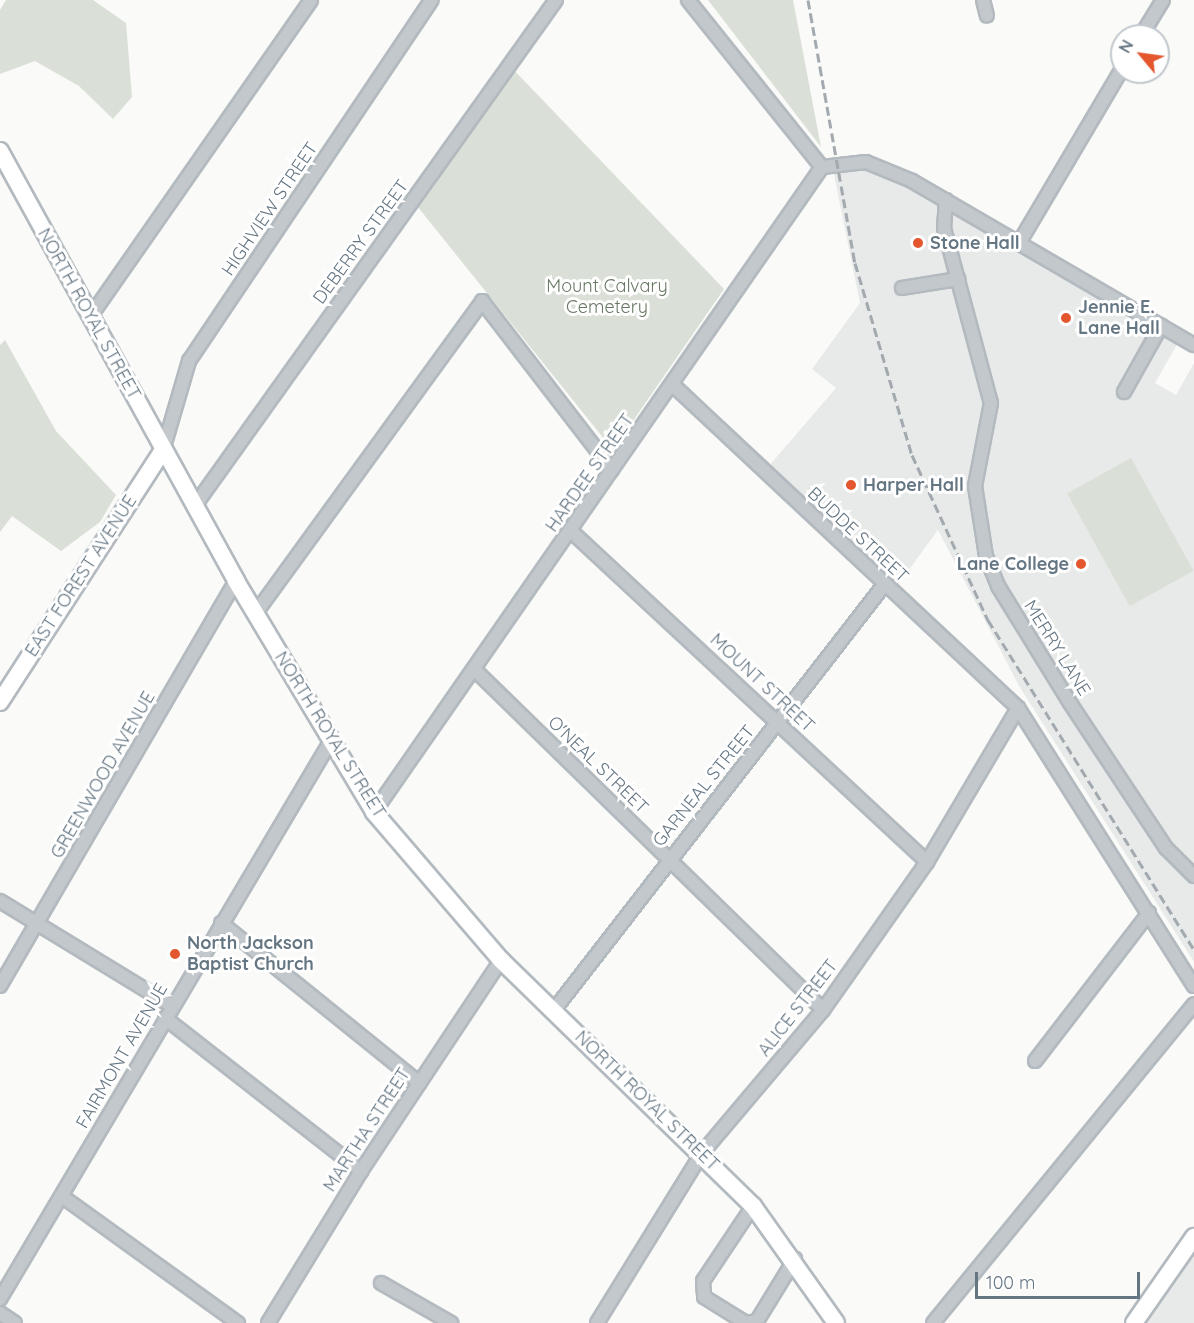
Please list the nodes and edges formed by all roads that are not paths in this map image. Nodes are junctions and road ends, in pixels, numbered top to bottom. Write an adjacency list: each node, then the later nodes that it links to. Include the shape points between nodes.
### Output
1 (311, 0): 16 (street)
2 (432, 0): 21 (street, HIGHVIEW STREET, via 189,361)
3 (556, 0): 23 (street, DEBERRY STREET)
4 (688, 0): 11 (street)
5 (983, 0): 7 (street)
6 (1163, 0): 8 (street)
7 (987, 16)
8 (1148, 24)
9 (1113, 84): 13 (street)
10 (0, 151): 16 (main road, NORTH ROYAL STREET)
11 (822, 167): 12 (street, via 839,162 879,166); 19 (street, HARDEE STREET)
12 (946, 200): 13 (street); 14 (street, MERRY LANE, via 942,216)
13 (1018, 243): 17 (street)
14 (958, 279): 15 (street); 37 (street, MERRY LANE, via 991,403 975,486 986,556 998,586 1136,803)
15 (902, 288)
16 (90, 317): 21 (main road, NORTH ROYAL STREET)
17 (1161, 326): 18 (street); 20 (street)
18 (1194, 345)
19 (674, 386): 22 (street, HARDEE STREET); 26 (street, BUDDE STREET)
20 (1124, 392)
21 (163, 450): 23 (main road, NORTH ROYAL STREET); 29 (main road, EAST FOREST AVENUE)
22 (612, 470): 24 (street, HARDEE STREET); 27 (street, via 482,301)
23 (196, 504): 25 (main road, NORTH ROYAL STREET)
24 (572, 532): 28 (street, HARDEE STREET); 32 (street, MOUNT STREET)
25 (236, 581): 27 (main road, NORTH ROYAL STREET); 41 (street, GREENWOOD AVENUE)
26 (884, 585): 31 (street, BUDDE STREET); 32 (street, GARNEAL STREET)
27 (255, 614): 33 (main road, NORTH ROYAL STREET)
28 (476, 671): 34 (street, HARDEE STREET); 35 (street, O'NEAL STREET)
29 (4, 683): 30 (main road, EAST FOREST AVENUE)
30 (0, 702)
31 (1018, 708): 36 (street, ALICE STREET); 39 (street, BUDDE STREET)
32 (779, 723): 35 (street, GARNEAL STREET); 36 (street, MOUNT STREET)
33 (332, 739): 34 (main road, NORTH ROYAL STREET); 40 (street, FAIRMONT AVENUE)
34 (374, 812): 42 (main road, NORTH ROYAL STREET)
35 (668, 860): 47 (street, GARNEAL STREET); 48 (street, O'NEAL STREET)
36 (927, 862): 48 (street, ALICE STREET)
37 (1194, 876)
38 (0, 901): 41 (street)
39 (1149, 913): 44 (street, BUDDE STREET); 50 (street)
40 (221, 922): 45 (street, FAIRMONT AVENUE); 51 (street)
41 (38, 924): 43 (street, GREENWOOD AVENUE); 45 (street)
42 (501, 960): 47 (main road, NORTH ROYAL STREET); 51 (street, MARTHA STREET)
43 (0, 986)
44 (1194, 986)
45 (172, 1005): 49 (street, FAIRMONT AVENUE)
46 (1194, 1005): 67 (street)
47 (554, 1010): 52 (main road, NORTH ROYAL STREET)
48 (824, 1010): 52 (street, ALICE STREET)
49 (165, 1018): 53 (street); 54 (street, FAIRMONT AVENUE)
50 (1035, 1061)
51 (419, 1083): 53 (street, MARTHA STREET)
52 (702, 1154): 55 (main road, NORTH ROYAL STREET); 65 (street, ALICE STREET)
53 (361, 1171): 63 (street, MARTHA STREET)
54 (63, 1197): 59 (street, FAIRMONT AVENUE); 62 (street)
55 (753, 1206): 57 (main road, NORTH ROYAL STREET); 57 (street, via 704,1281 704,1297 746,1323 757,1321)
56 (1194, 1237): 68 (main road)
57 (795, 1259): 66 (main road, NORTH ROYAL STREET)
58 (381, 1283): 64 (street)
59 (0, 1299)
60 (0, 1313): 61 (street)
61 (15, 1323)
62 (238, 1323)
63 (268, 1323)
64 (450, 1323)
65 (597, 1323)
66 (836, 1323)
67 (933, 1323)
68 (1134, 1323)

